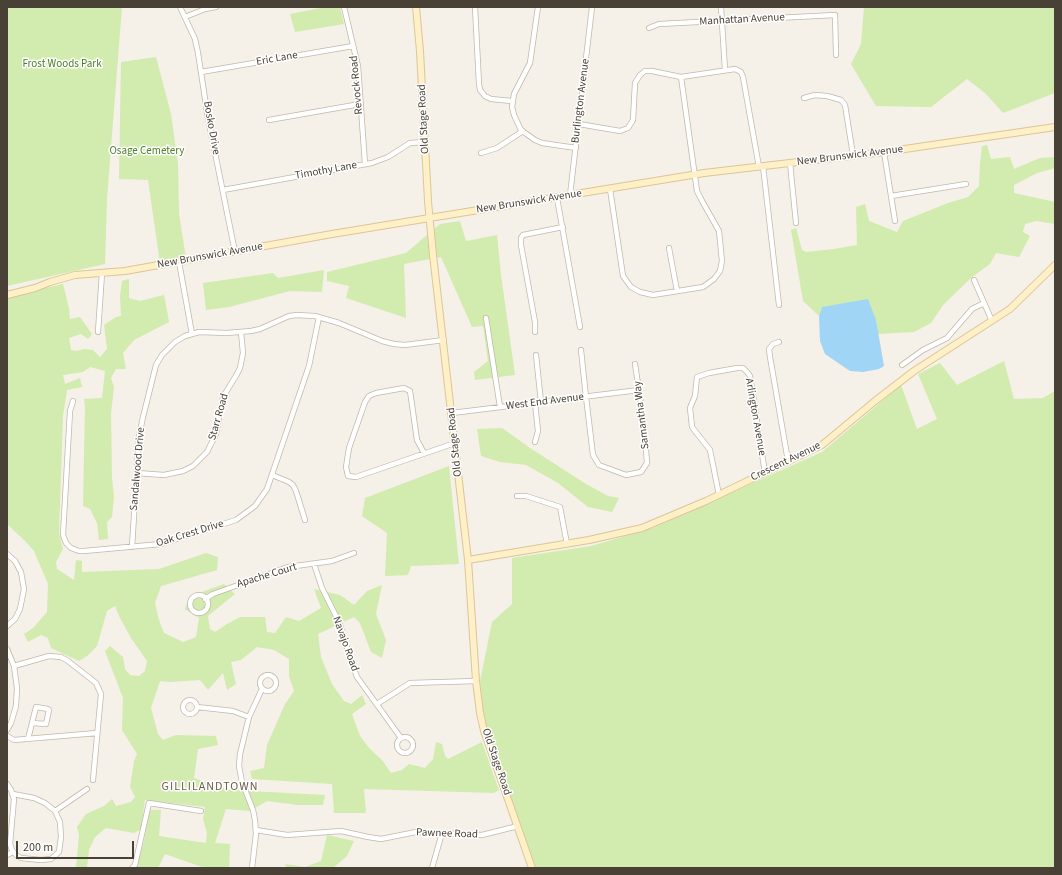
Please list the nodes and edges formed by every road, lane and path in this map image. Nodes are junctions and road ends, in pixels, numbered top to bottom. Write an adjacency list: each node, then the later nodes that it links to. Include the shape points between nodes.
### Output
1 (180, 7): 9 (street, Bosko Drive)
2 (216, 7): 9 (street)
3 (344, 7): 12 (street, Revock Road)
4 (416, 7): 24 (main road, Old Stage Road)
5 (475, 7): 18 (street, via 479,87 488,98)
6 (538, 7): 18 (street, via 530,63 516,86)
7 (592, 7): 21 (street, Burlington Avenue)
8 (721, 7): 10 (street)
9 (185, 17): 15 (street, Bosko Drive, via 195,39)
10 (722, 21): 11 (street, Manhattan Avenue, via 659,24); 13 (street, Manhattan Avenue, via 835,15); 14 (street)
11 (650, 28)
12 (353, 46): 15 (street, Eric Lane); 19 (street, Revock Road, via 358,66)
13 (836, 55)
14 (725, 70): 16 (street); 31 (street, via 738,70 743,77)
15 (201, 72): 35 (street, Bosko Drive)
16 (681, 77): 21 (street, via 652,71 645,71 640,75 635,83 633,120 624,130); 32 (street)
17 (804, 98): 28 (street, via 815,95 841,100 845,105)
18 (512, 101): 23 (street, via 514,115)
19 (360, 104): 20 (street); 30 (street, Revock Road)
20 (269, 120)
21 (579, 124): 25 (street, Burlington Avenue)
22 (1055, 127): 26 (main road, New Brunswick Avenue)
23 (523, 131): 25 (street, via 538,142); 27 (street, via 497,148)
24 (425, 142): 30 (street, Timothy Lane, via 410,143 388,157); 39 (main road, Old Stage Road)
25 (576, 148): 36 (street, Burlington Avenue)
26 (884, 152): 28 (main road, New Brunswick Avenue); 37 (street)
27 (481, 153)
28 (853, 155): 29 (main road, New Brunswick Avenue)
29 (790, 163): 31 (main road, New Brunswick Avenue); 41 (street)
30 (365, 164): 35 (street, Timothy Lane)
31 (761, 166): 32 (main road, New Brunswick Avenue); 52 (street)
32 (696, 175): 34 (main road, New Brunswick Avenue); 49 (street, via 697,191 719,231 722,264 716,277 706,286)
33 (966, 184): 37 (street)
34 (610, 189): 36 (main road, New Brunswick Avenue); 49 (street, via 625,279 634,289 646,294)
35 (223, 190): 44 (street, Bosko Drive)
36 (570, 196): 38 (main road, New Brunswick Avenue)
37 (891, 196): 40 (street)
38 (557, 198): 39 (main road, New Brunswick Avenue); 42 (street)
39 (430, 219): 44 (main road, New Brunswick Avenue); 61 (main road, Old Stage Road)
40 (895, 221)
41 (796, 223)
42 (563, 227): 56 (street); 59 (street, via 524,235 521,238 520,245)
43 (669, 248): 49 (street)
44 (235, 252): 45 (main road, New Brunswick Avenue)
45 (179, 262): 47 (main road, New Brunswick Avenue); 60 (street)
46 (1055, 265): 55 (main road, Crescent Avenue, via 1010,309)
47 (102, 273): 50 (main road, New Brunswick Avenue, via 75,275); 57 (street)
48 (974, 280): 51 (street)
49 (677, 291)
50 (7, 295)
51 (984, 303): 55 (street); 66 (street, via 972,309 947,338 923,350)
52 (779, 305)
53 (319, 317): 58 (street, Sandalwood Drive, via 289,316 260,329); 61 (street, Sandalwood Drive, via 394,344); 80 (street, Oak Crest Drive, via 309,366)
54 (486, 318): 72 (street)
55 (992, 321): 77 (main road, Crescent Avenue, via 914,371 822,445)
56 (580, 327)
57 (98, 332)
58 (241, 332): 60 (street, Sandalwood Drive); 78 (street, Starr Road, via 240,368 223,398 216,434 207,452 193,466 183,471 164,474)
59 (535, 332)
60 (192, 334): 78 (street, Sandalwood Drive, via 170,346 156,365 140,430)
61 (444, 340): 73 (main road, Old Stage Road)
62 (779, 342): 77 (street, via 769,349)
63 (581, 350): 68 (street, Samantha Way)
64 (536, 355): 70 (street)
65 (635, 364): 67 (street, Samantha Way)
66 (902, 365)
67 (639, 390): 68 (street, West End Avenue); 68 (street, Samantha Way, via 647,463 640,472 626,475 599,465 593,455)
68 (586, 397): 70 (street, West End Avenue)
69 (73, 401): 85 (street, Oak Crest Drive, via 70,411 64,539 71,548 79,551)
70 (541, 402): 71 (street, West End Avenue)
71 (535, 403): 72 (street, West End Avenue); 74 (street, via 538,431)
72 (500, 407): 73 (street, West End Avenue)
73 (452, 413): 75 (main road, Old Stage Road)
74 (535, 442)
75 (455, 443): 76 (street); 88 (main road, Old Stage Road)
76 (424, 453): 76 (street, via 356,477 348,476 346,467 349,448 365,402 369,396 376,393 404,388 410,390 416,440)
77 (788, 461): 79 (main road, Crescent Avenue)
78 (137, 473): 85 (street, Sandalwood Drive)
79 (765, 473): 81 (main road, Crescent Avenue); 81 (street, Arlington Avenue, via 748,372 743,368 737,368 697,377 695,396 690,408 692,427 710,450)
80 (272, 475): 83 (street, via 293,485); 85 (street, Oak Crest Drive, via 259,501 236,520 161,544)
81 (719, 495): 84 (main road, Crescent Avenue, via 642,528)
82 (517, 496): 84 (street, via 526,496 560,507)
83 (305, 520)
84 (567, 544): 88 (main road, Crescent Avenue)
85 (132, 547)
86 (7, 554): 91 (street, via 21,572 24,589 20,609)
87 (354, 554): 89 (street, Apache Court)
88 (468, 560): 94 (main road, Old Stage Road)
89 (314, 564): 90 (street, Apache Court, via 282,569); 96 (street, Navajo Road, via 322,588 339,622 357,677)
90 (205, 599)
91 (7, 626)
92 (7, 649): 93 (street)
93 (14, 666): 100 (street, via 17,697); 101 (street, via 55,656 68,661 92,678 101,694)
94 (476, 681): 96 (street, via 410,683); 111 (main road, Old Stage Road, via 484,731)
95 (262, 689): 98 (street)
96 (377, 704): 103 (street, Navajo Road)
97 (197, 707): 98 (street, via 233,711)
98 (249, 717): 112 (street, via 241,745 239,766 254,814)
99 (32, 723): 99 (street, via 36,707 49,710 46,724); 104 (street)
100 (7, 730)
101 (97, 733): 104 (street); 105 (street)
102 (7, 736): 104 (street, via 14,740)
103 (401, 738)
104 (28, 739)
105 (93, 780)
106 (7, 784): 108 (street)
107 (87, 789): 109 (street)
108 (13, 794): 109 (street, via 34,798); 114 (street, via 10,844)
109 (56, 811): 114 (street, via 61,837 55,857 48,860 24,858)
110 (200, 811): 116 (street, via 149,803 135,865)
111 (518, 826): 113 (street, Pawnee Road, via 482,835); 119 (main road, Old Stage Road)
112 (256, 830): 113 (street, Pawnee Road, via 287,834 341,831 381,839 409,833); 117 (street)
113 (442, 833): 118 (street)
114 (13, 852): 115 (street)
115 (7, 855)
116 (132, 868)
117 (252, 868)
118 (432, 868)
119 (532, 868)

